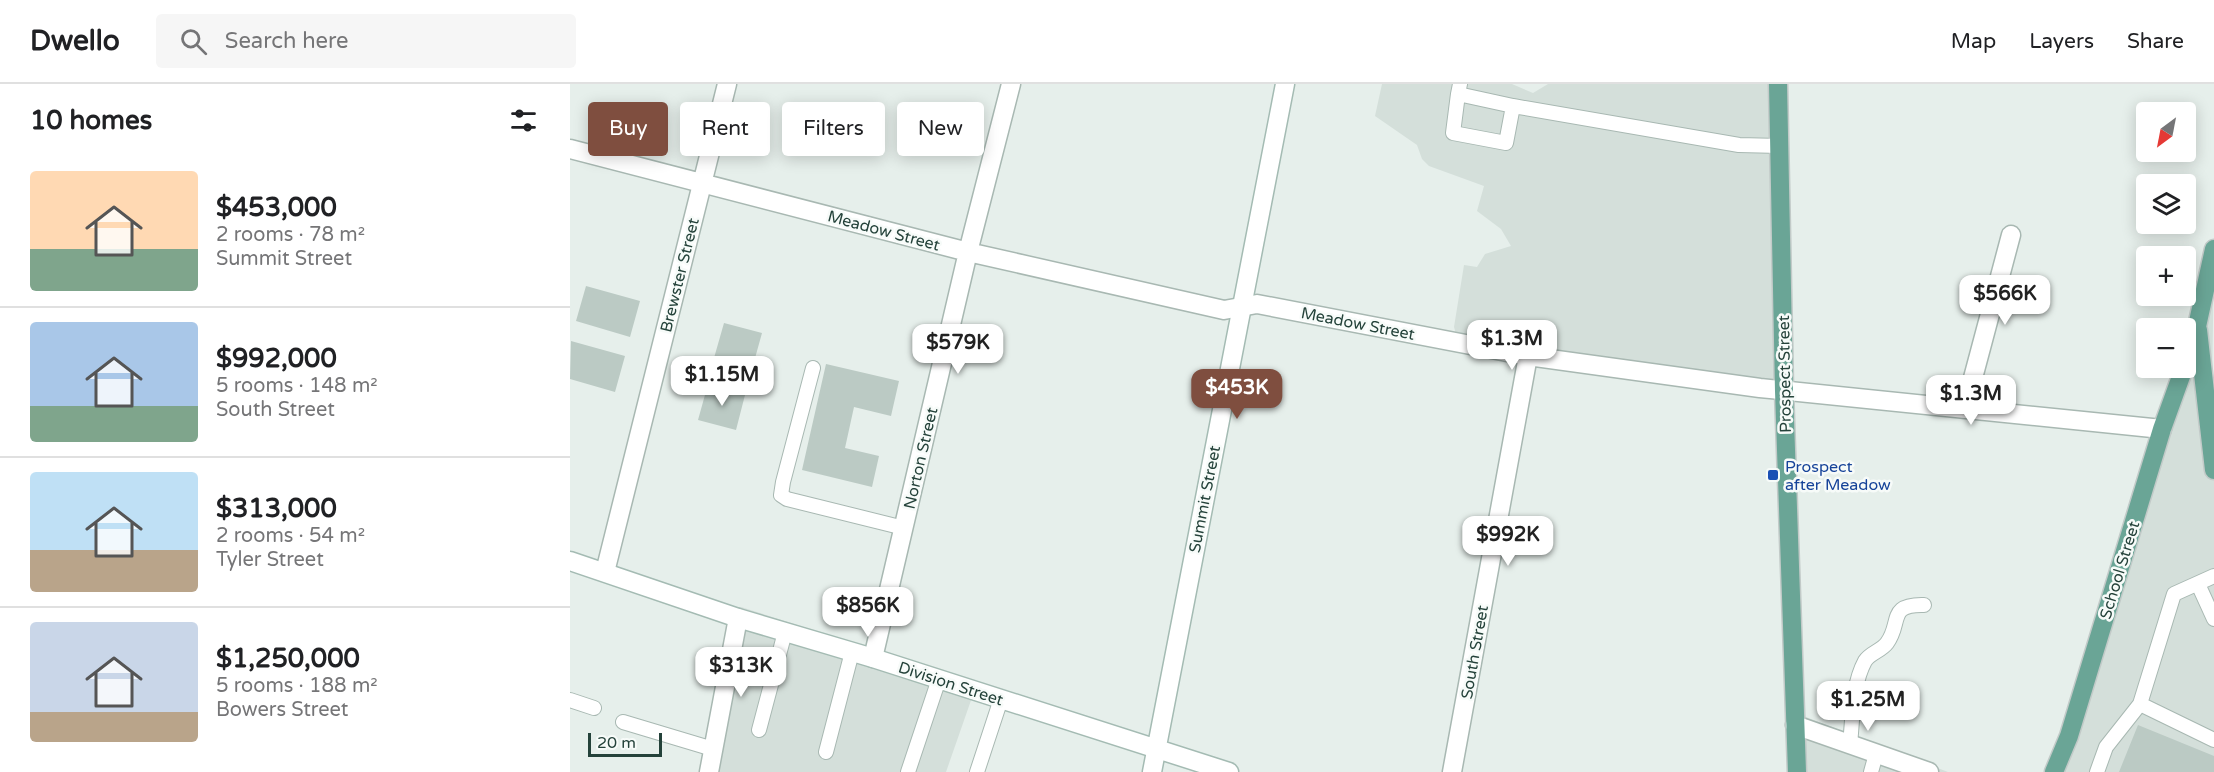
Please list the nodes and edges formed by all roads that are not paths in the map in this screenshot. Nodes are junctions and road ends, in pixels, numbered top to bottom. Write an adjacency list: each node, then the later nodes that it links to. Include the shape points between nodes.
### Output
1 (727, 84): 9 (street, Brewster Street)
2 (1011, 84): 12 (street, Norton Street)
3 (1284, 84): 13 (street, Summit Street)
4 (1778, 84): 7 (main road, Prospect Street)
5 (1459, 89): 6 (lane); 6 (lane, via 1453,133 1506,143)
6 (1513, 106): 7 (lane, via 1739,145)
7 (1780, 146): 19 (main road, Prospect Street)
8 (570, 149): 9 (street, Meadow Street)
9 (703, 182): 12 (street, Meadow Street); 25 (street, Brewster Street)
10 (2011, 235): 20 (street)
11 (2214, 249): 14 (main road)
12 (968, 252): 13 (street, Meadow Street, via 1224,310); 23 (street, Norton Street)
13 (1241, 308): 16 (street, Meadow Street, via 1257,304); 45 (street, Summit Street)
14 (2198, 330): 15 (main road); 22 (main road)
15 (2196, 336)
16 (1528, 356): 19 (street, Meadow Street); 53 (street, South Street)
17 (813, 368): 23 (lane, via 781,495)
18 (2180, 378): 21 (main road, School Street)
19 (1784, 392): 20 (street, Meadow Street); 40 (main road, Prospect Street)
20 (1965, 408): 21 (street, Meadow Street)
21 (2162, 429): 57 (main road, School Street, via 2069,736)
22 (2214, 470)
23 (904, 528): 33 (street, Norton Street)
24 (570, 561): 25 (street, Division Street)
25 (604, 572): 29 (street, Division Street)
26 (2214, 576): 27 (lane)
27 (2198, 584): 30 (lane); 37 (lane, via 2174,594)
28 (1924, 605): 43 (lane, via 1910,605 1897,614 1887,644 1866,658 1857,680)
29 (738, 618): 31 (street, Division Street); 44 (street)
30 (2214, 619)
31 (785, 632): 32 (street, Division Street); 41 (lane)
32 (852, 652): 33 (street, Division Street); 46 (lane)
33 (873, 658): 34 (street, Division Street)
34 (939, 679): 35 (street, Division Street); 49 (lane)
35 (1001, 699): 45 (street, Division Street); 50 (lane)
36 (570, 700): 38 (lane)
37 (2140, 704): 42 (lane); 58 (lane, via 2106,747)
38 (594, 708)
39 (623, 722): 44 (lane)
40 (1796, 725): 43 (street); 54 (main road, Prospect Street)
41 (759, 730)
42 (2214, 740)
43 (1850, 744): 47 (street)
44 (713, 749): 48 (street)
45 (1156, 749): 51 (street, Summit Street); 52 (street, Division Street)
46 (826, 752)
47 (1876, 753): 55 (lane); 56 (street)
48 (709, 772)
49 (908, 772)
50 (977, 772)
51 (1152, 772)
52 (1229, 772)
53 (1452, 772)
54 (1797, 772)
55 (1871, 772)
56 (1929, 772)
57 (2054, 772)
58 (2097, 772)

